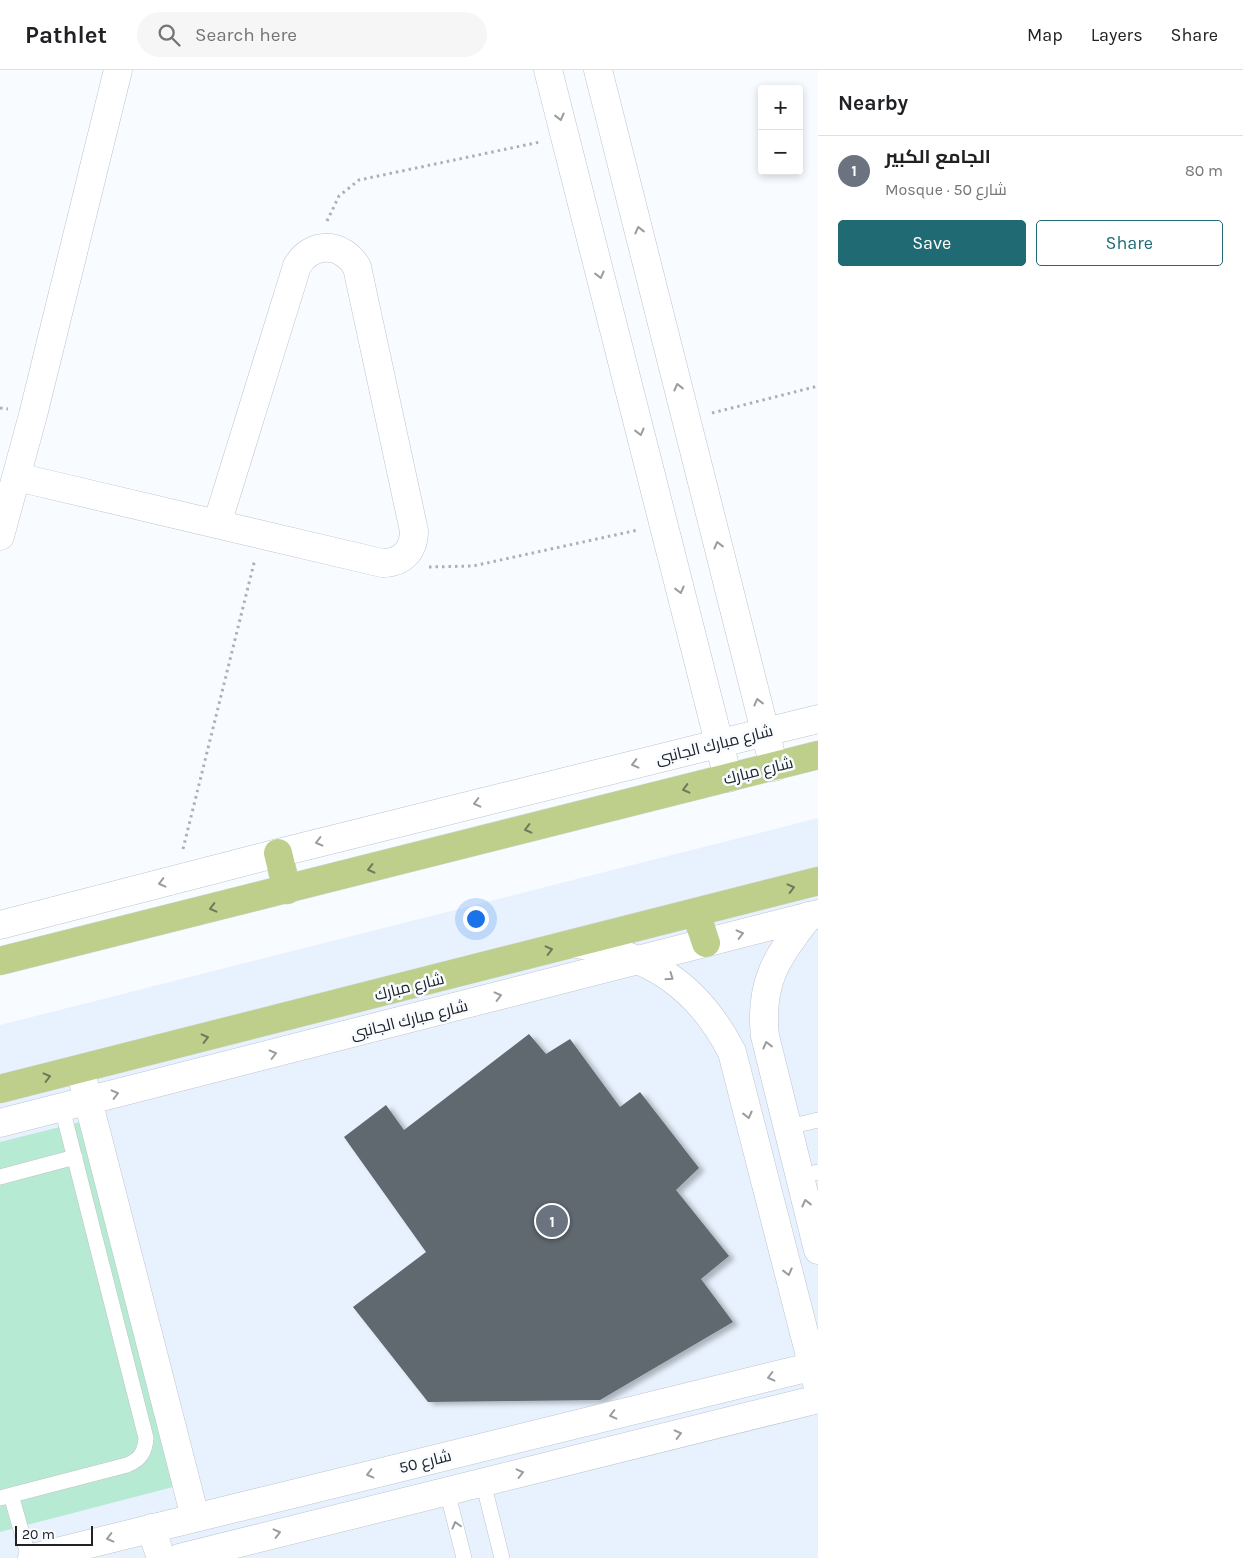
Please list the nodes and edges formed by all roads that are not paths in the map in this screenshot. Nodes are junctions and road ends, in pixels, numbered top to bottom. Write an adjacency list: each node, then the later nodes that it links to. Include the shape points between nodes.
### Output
1 (118, 70): 4 (street)
2 (548, 70): 9 (street, one-way to 9)
3 (598, 70): 8 (street, one-way to 3)
4 (17, 477): 5 (street); 6 (street)
5 (217, 524): 5 (street, via 382,562 399,560 411,548 414,531 357,267 345,252 326,247 308,252 297,266)
6 (0, 536)
7 (818, 719): 8 (street, شارع مبارك الجانبى)
8 (766, 732): 9 (street, شارع مبارك الجانبى); 11 (street)
9 (718, 743): 12 (street); 13 (street, شارع مبارك الجانبى, one-way to 13)
10 (818, 755): 11 (main road, شارع مبارك)
11 (774, 766): 12 (main road, شارع مبارك)
12 (728, 778): 15 (main road, شارع مبارك, one-way to 15)
13 (278, 853): 15 (main road); 18 (street, شارع مبارك الجانبى, one-way to 18)
14 (818, 881): 16 (main road, شارع مبارك, one-way to 14)
15 (287, 890): 22 (main road, شارع مبارك, one-way to 22)
16 (696, 913): 19 (main road); 20 (main road, شارع مبارك)
17 (813, 915): 19 (street, شارع مبارك الجانبى, one-way to 17); 29 (street, one-way to 17, via 765,1036 764,1004 777,958)
18 (0, 924)
19 (706, 943): 21 (street, شارع مبارك الجانبى)
20 (576, 944): 21 (street); 23 (main road, شارع مبارك, one-way to 20)
21 (640, 959): 25 (street, شارع مبارك الجانبى, one-way to 21); 34 (street, one-way to 34, via 660,970 695,998 709,1014 732,1052)
22 (0, 960)
23 (80, 1069): 24 (main road, شارع مبارك, one-way to 23); 25 (street)
24 (0, 1089)
25 (88, 1101): 26 (street, شارع مبارك الجانبى); 39 (street)
26 (62, 1108): 28 (street, شارع مبارك الجانبى); 30 (lane)
27 (818, 1120): 29 (lane)
28 (0, 1123)
29 (788, 1127): 31 (street)
30 (75, 1157): 32 (lane); 38 (lane, via 146,1447 135,1462 127,1465)
31 (809, 1175): 33 (street, one-way to 31)
32 (0, 1177)
33 (818, 1250)
34 (816, 1374): 39 (street, شارع 50, one-way to 39)
35 (818, 1399): 36 (street, one-way to 35)
36 (483, 1482): 37 (street); 47 (lane)
37 (447, 1492): 41 (street, one-way to 37); 46 (lane, one-way to 37)
38 (6, 1497): 43 (lane)
39 (195, 1517): 40 (street, شارع 50)
40 (151, 1528): 43 (street, شارع 50, one-way to 43); 44 (street)
41 (240, 1551): 42 (street)
42 (209, 1554): 45 (street)
43 (30, 1558)
44 (161, 1558)
45 (179, 1558)
46 (464, 1558)
47 (502, 1558)

